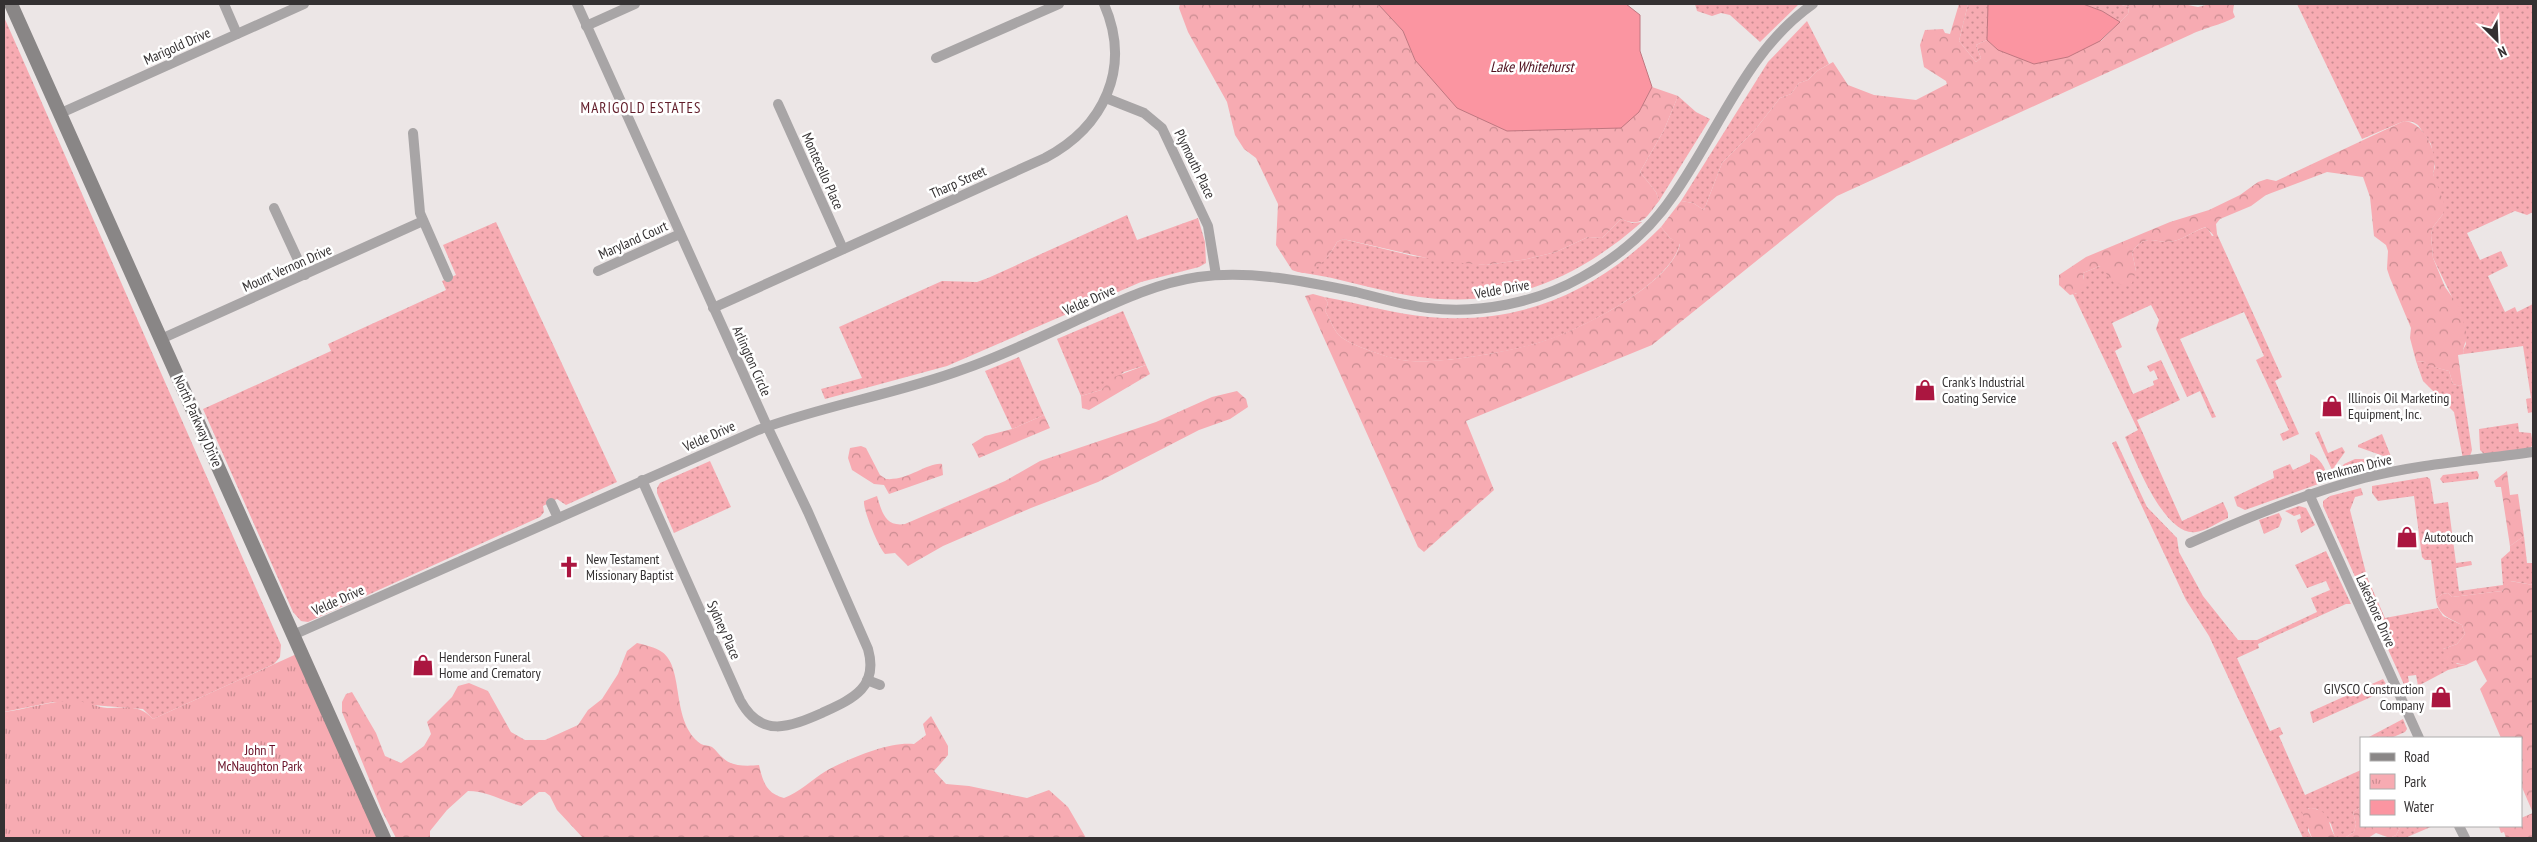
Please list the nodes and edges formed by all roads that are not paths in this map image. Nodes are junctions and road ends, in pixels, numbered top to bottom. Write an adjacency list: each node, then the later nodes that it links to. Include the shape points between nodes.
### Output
1 (11, 4): 14 (main road, North Parkway Drive)
2 (224, 4): 10 (street)
3 (304, 4): 10 (street, Marigold Drive)
4 (576, 4): 9 (street, Arlington Circle)
5 (635, 4): 9 (street)
6 (1059, 4): 11 (street)
7 (1104, 4): 12 (street, Tharp Street, via 1114,37 1115,55)
8 (1813, 4): 22 (street, Velde Drive, via 1784,28 1757,60 1679,187 1654,220 1609,261 1567,286 1522,301 1459,309 1428,308 1272,276)
9 (586, 26): 18 (street, Arlington Circle)
10 (237, 34): 14 (street, Marigold Drive)
11 (936, 58)
12 (1106, 98): 19 (street, Tharp Street, via 1088,127 1073,142 1056,152); 22 (street, Plymouth Place, via 1144,113 1162,128 1208,226)
13 (778, 104): 19 (street, Montecello Place)
14 (61, 114): 25 (main road, North Parkway Drive)
15 (413, 133): 17 (street, via 418,200)
16 (274, 208): 21 (street)
17 (423, 222): 21 (street, Mount Vernon Drive); 23 (street)
18 (680, 234): 20 (street, Maryland Court); 24 (street, Arlington Circle)
19 (843, 249): 24 (street, Tharp Street)
20 (598, 271)
21 (305, 275): 25 (street, Mount Vernon Drive)
22 (1216, 275): 26 (street, Velde Drive, via 1184,279 1143,291 961,370)
23 (448, 277)
24 (713, 308): 26 (street, Arlington Circle)
25 (161, 339): 33 (main road, North Parkway Drive)
26 (767, 426): 28 (street, Velde Drive); 34 (street, Arlington Circle, via 868,649 871,663)
27 (2533, 452): 29 (street, Brenkman Drive, via 2400,471)
28 (642, 480): 31 (street, Velde Drive); 34 (street, Sydney Place, via 747,712 764,724 785,727 856,696)
29 (2309, 494): 32 (street, Brenkman Drive); 36 (street, Lakeshore Drive)
30 (551, 503): 31 (street)
31 (558, 518): 33 (street, Velde Drive)
32 (2190, 543)
33 (293, 635): 37 (main road, North Parkway Drive)
34 (867, 680): 35 (street)
35 (880, 685)
36 (2419, 737)
37 (384, 838)

